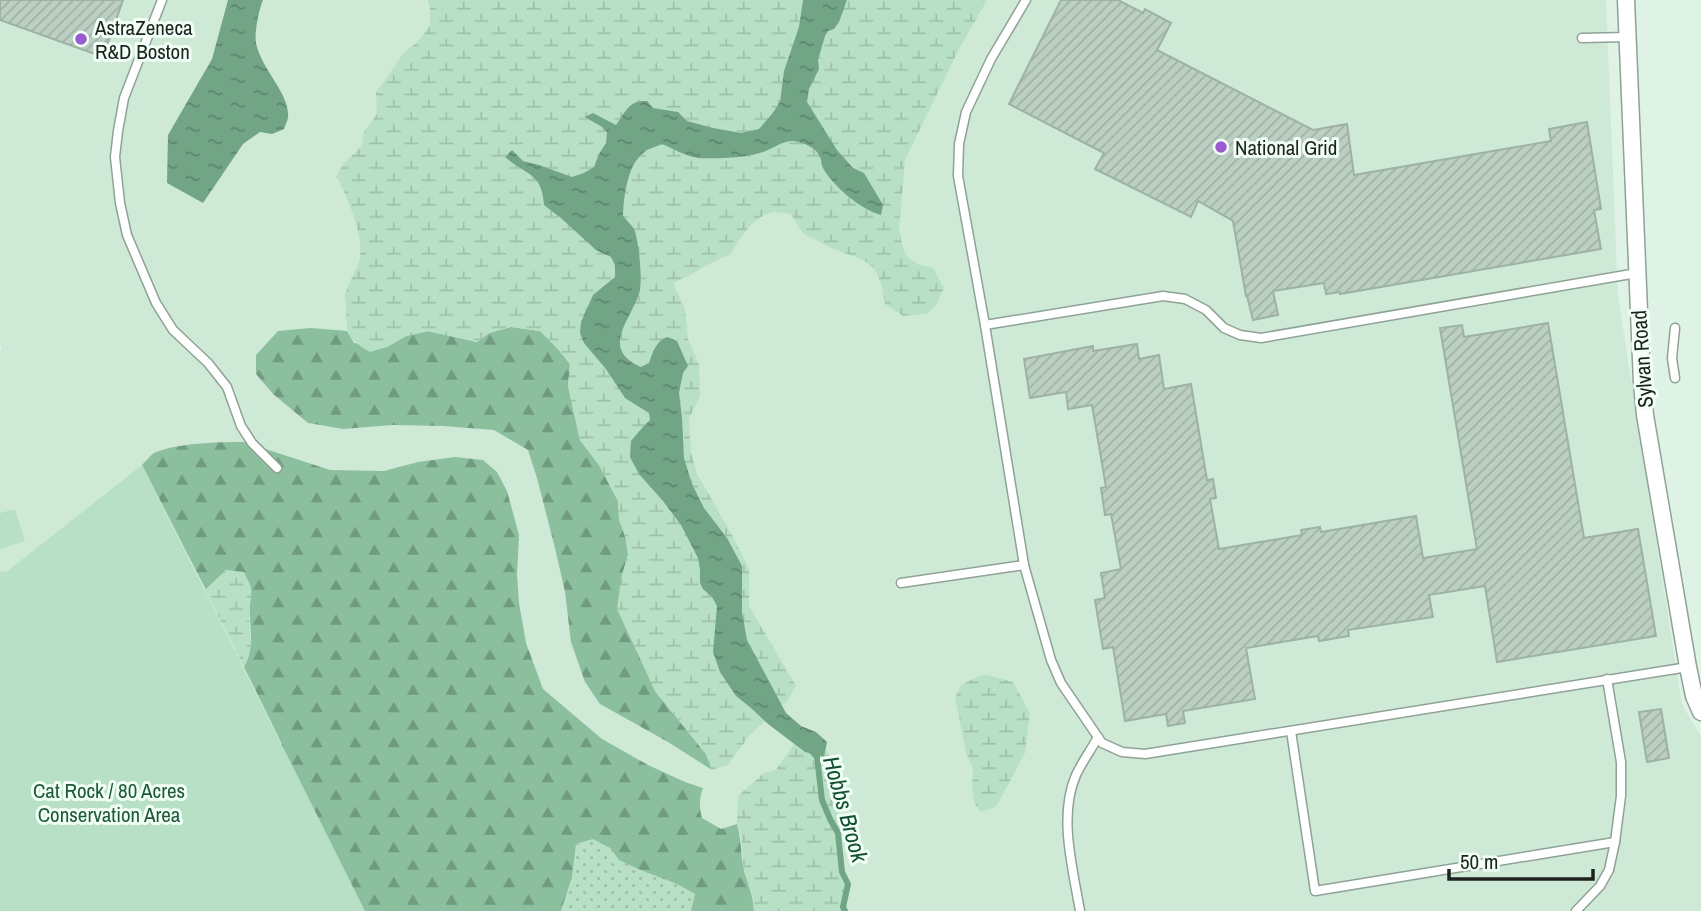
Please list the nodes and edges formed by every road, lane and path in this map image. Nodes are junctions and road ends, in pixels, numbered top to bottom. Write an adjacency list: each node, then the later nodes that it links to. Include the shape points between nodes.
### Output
1 (162, 0): 10 (lane, via 124,98 118,131 115,157 127,235 166,320 226,387 241,426)
2 (1026, 0): 7 (lane, via 965,112 959,144 958,176)
3 (1626, 0): 4 (street, Sylvan Road)
4 (1627, 37): 5 (lane); 6 (street, Sylvan Road)
5 (1582, 38)
6 (1637, 273): 7 (lane, via 1261,338 1224,328 1206,310 1185,299 1163,296); 13 (street, Sylvan Road, via 1645,415)
7 (985, 325): 11 (lane)
8 (1675, 328): 9 (lane)
9 (1675, 378)
10 (277, 468)
11 (1024, 565): 12 (lane); 17 (lane, via 1056,672)
12 (901, 583)
13 (1688, 667): 14 (lane); 15 (street, Sylvan Road)
14 (1607, 679): 16 (lane); 18 (lane, via 1620,762)
15 (1701, 712)
16 (1291, 731): 17 (lane, via 1145,754 1122,752); 18 (lane, via 1315,891)
17 (1098, 737): 19 (lane, via 1075,776 1068,807 1067,829)
18 (1615, 842): 20 (lane, via 1600,886)
19 (1080, 911)
20 (1576, 911)

